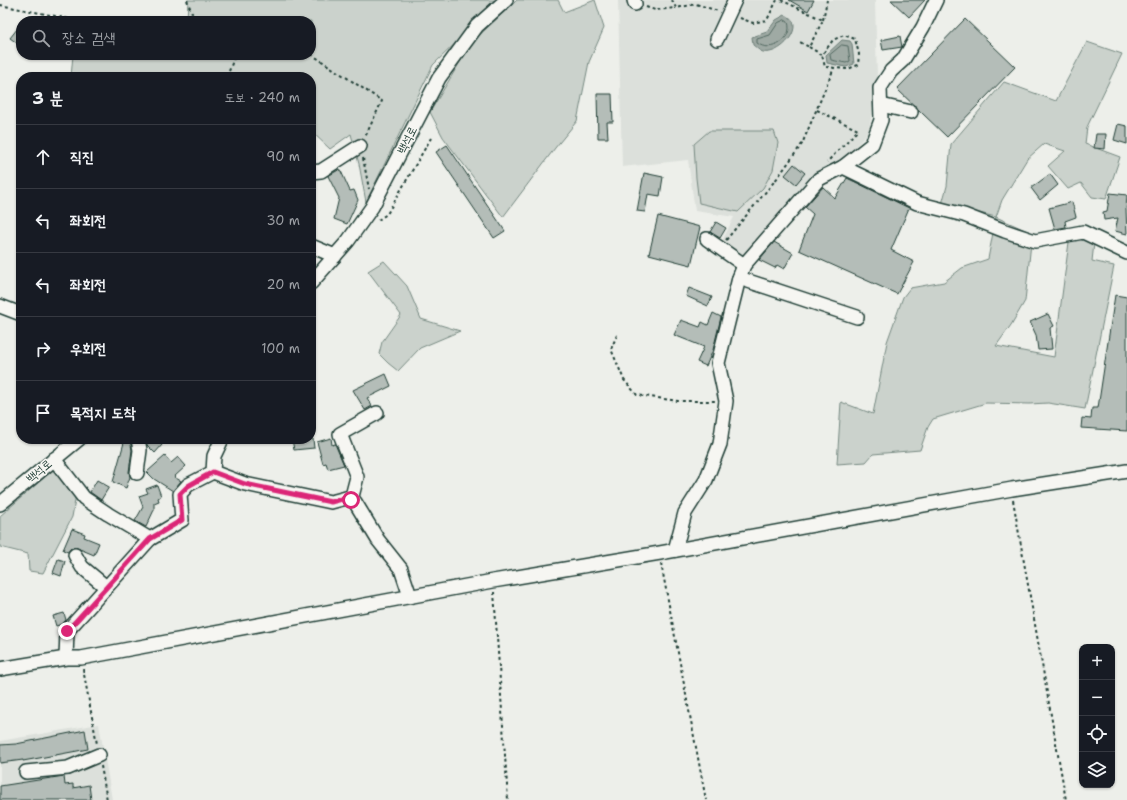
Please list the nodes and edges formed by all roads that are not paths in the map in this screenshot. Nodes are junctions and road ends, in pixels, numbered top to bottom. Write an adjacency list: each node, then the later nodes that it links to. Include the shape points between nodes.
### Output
1 (506, 0): 13 (street, 백석로, via 477,26 439,78 372,207)
2 (735, 0): 4 (street)
3 (936, 0): 5 (street, via 903,60 891,71 880,88)
4 (717, 39)
5 (881, 105): 6 (street); 8 (street, via 881,120 872,144)
6 (911, 112)
7 (360, 146): 9 (street)
8 (843, 167): 12 (street, via 917,203 964,215 1035,241 1083,232); 14 (street, via 819,179)
9 (316, 171)
10 (707, 239): 14 (street)
11 (316, 248): 13 (street)
12 (1127, 253)
13 (335, 256): 15 (street, 백석로)
14 (744, 264): 16 (street)
15 (316, 277)
16 (738, 278): 19 (street); 31 (street, via 718,363 726,400 720,444 706,480 685,513)
17 (0, 306): 18 (street)
18 (16, 312)
19 (857, 317)
20 (377, 413): 28 (street, via 340,434 357,478)
21 (73, 444): 24 (street, 백석로)
22 (139, 444): 27 (street)
23 (220, 444): 26 (street, via 214,456)
24 (54, 459): 29 (street, 백석로); 30 (street, via 84,498)
25 (1127, 471): 31 (street, via 1012,489)
26 (213, 472): 28 (street, via 245,484 331,502 346,498); 30 (street, via 188,486 180,494 182,520)
27 (137, 473)
28 (351, 500): 34 (street, via 355,502 378,540 401,569)
29 (0, 504)
30 (150, 539): 33 (street)
31 (675, 550): 34 (street)
32 (75, 555): 33 (street, via 82,568)
33 (106, 587): 35 (street, via 67,631)
34 (410, 596): 35 (street, via 81,658)
35 (66, 658): 36 (street)
36 (0, 669)
37 (99, 755): 38 (street, via 68,768)
38 (26, 772)

